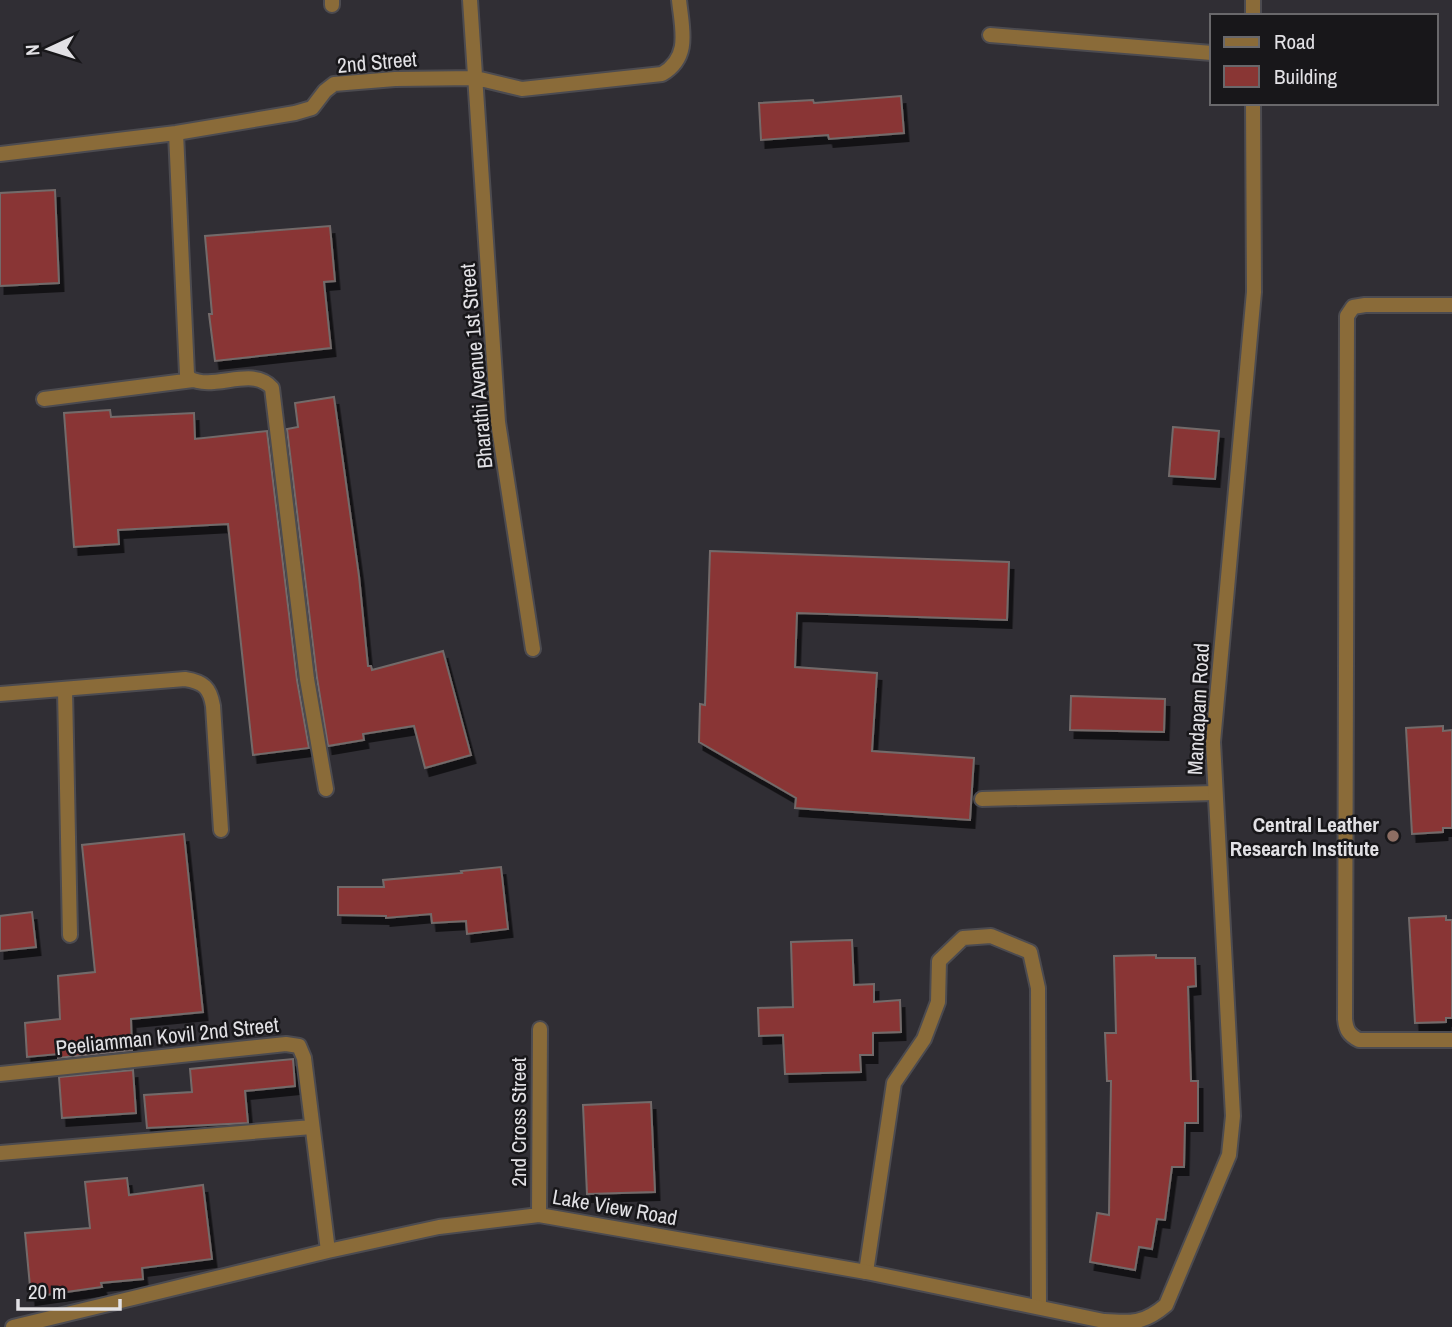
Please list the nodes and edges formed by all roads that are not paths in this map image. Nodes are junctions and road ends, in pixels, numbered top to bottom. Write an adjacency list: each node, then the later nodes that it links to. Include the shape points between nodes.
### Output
1 (470, 0): 5 (street, Bharathi Avenue 1st Street)
2 (679, 0): 5 (street, 2nd Street, via 683,34 679,59 662,74 522,89)
3 (990, 35): 4 (street)
4 (1210, 53)
5 (476, 78): 7 (street, 2nd Street, via 334,84 312,107 295,113); 12 (street, Bharathi Avenue 1st Street, via 498,422)
6 (1254, 105): 16 (street, Mandapam Road, via 1254,292 1213,742)
7 (176, 133): 8 (street, 2nd Street); 10 (street, via 186,363)
8 (0, 154)
9 (1452, 305): 21 (street, via 1365,304 1353,307 1347,316 1345,1019 1351,1037 1359,1040)
10 (193, 380): 11 (street); 15 (street, via 256,378 272,388 307,679)
11 (44, 399)
12 (533, 649)
13 (65, 690): 14 (street); 18 (street, via 186,679 205,685 213,706); 19 (street)
14 (0, 694)
15 (326, 789)
16 (1215, 793): 17 (street); 28 (street, Mandapam Road, via 1232,1139)
17 (982, 799)
18 (221, 830)
19 (71, 935)
20 (540, 1029): 25 (street, 2nd Cross Street)
21 (1452, 1040)
22 (0, 1074): 23 (street, Peeliamman Kovil 2nd Street, via 293,1044 303,1052)
23 (312, 1128): 24 (street); 26 (street, Peeliamman Kovil 2nd Street)
24 (0, 1153)
25 (539, 1215): 26 (street, Lake View Road, via 439,1227); 27 (street, Lake View Road)
26 (328, 1251): 30 (street, Lake View Road)
27 (866, 1272): 29 (street, Lake View Road); 29 (street, via 894,1083 924,1039 938,1002 939,961 963,938 991,936 1030,952 1038,988)
28 (1166, 1305): 29 (street, Lake View Road, via 1154,1316 1133,1323)
29 (1039, 1307)
30 (13, 1327)

